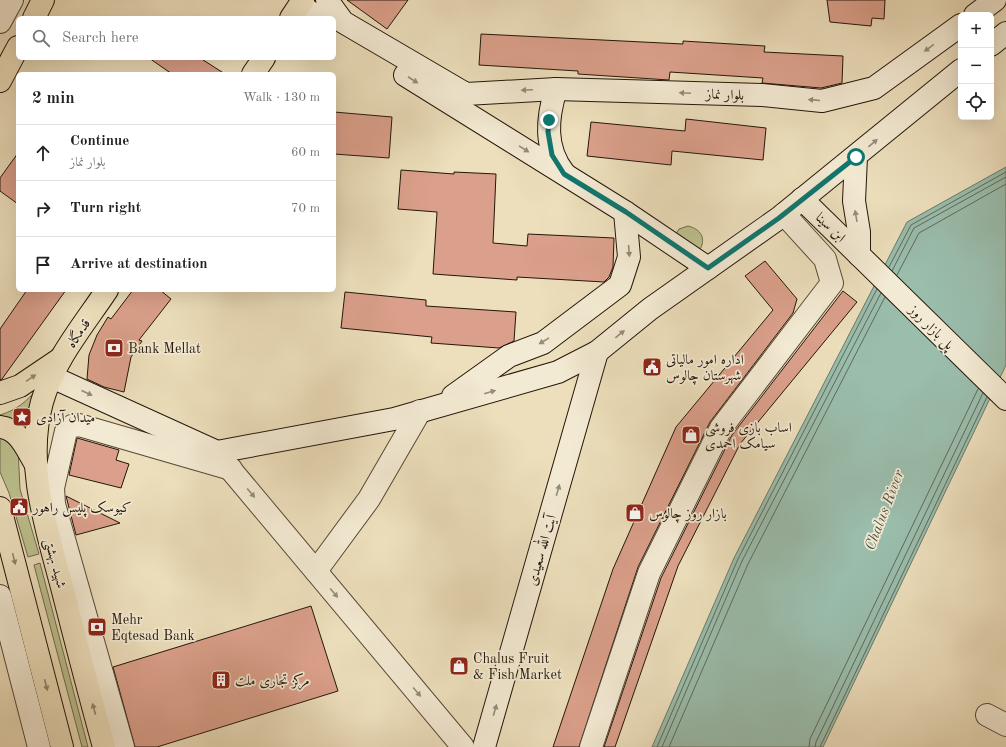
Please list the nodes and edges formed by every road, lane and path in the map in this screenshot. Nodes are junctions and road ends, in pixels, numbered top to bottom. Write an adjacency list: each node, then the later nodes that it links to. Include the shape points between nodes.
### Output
1 (12, 0): 9 (main road)
2 (43, 0): 7 (main road)
3 (327, 0): 19 (main road, بلوار نماز, one-way to 3, via 466,94 343,22)
4 (995, 0): 6 (main road)
5 (297, 6): 8 (main road)
6 (979, 12)
7 (35, 16)
8 (315, 16)
9 (0, 22)
10 (958, 27): 19 (main road, بلوار نماز, one-way to 19, via 874,88 822,101 762,96)
11 (336, 29): 21 (main road, one-way to 21)
12 (1006, 33): 13 (main road)
13 (994, 43)
14 (16, 51): 18 (main road)
15 (263, 60): 16 (main road)
16 (254, 72)
17 (958, 72): 20 (main road, one-way to 17)
18 (0, 81)
19 (556, 89): 21 (main road, via 548,132 552,155)
20 (856, 157): 22 (main road); 25 (main road, one-way to 20, via 859,232 854,201)
21 (564, 174): 23 (main road)
22 (802, 199): 24 (main road); 25 (main road, ابن سینا)
23 (626, 212): 26 (main road); 32 (main road, one-way to 32, via 629,257 620,285 543,343 509,356)
24 (784, 214): 26 (main road); 46 (main road, via 825,259 832,283 721,428 649,574)
25 (859, 255): 31 (main road, پل بازار روز)
26 (708, 268): 28 (main road, one-way to 26, via 650,309)
27 (106, 292): 29 (main road, قدمگاه)
28 (597, 352): 32 (main road, one-way to 28, via 558,372); 45 (main road, آیت الله سعیدی, one-way to 28)
29 (56, 368): 30 (main road, one-way to 29); 34 (main road, one-way to 34); 35 (main road, شهید بهشتی, via 42,403)
30 (0, 393)
31 (1006, 400)
32 (430, 409): 34 (main road, via 394,419); 38 (main road)
33 (0, 427): 35 (main road, via 13,430 18,435)
34 (217, 452): 36 (main road)
35 (35, 463): 42 (main road, شهید بهشتی, one-way to 35, via 43,514)
36 (231, 469): 38 (main road, one-way to 38); 43 (main road, via 79,425 72,426 66,431 53,488 54,504)
37 (1, 508): 41 (main road, one-way to 41)
38 (316, 571): 44 (main road, one-way to 44)
39 (0, 596): 40 (main road)
40 (39, 747)
41 (62, 747)
42 (104, 747)
43 (123, 747)
44 (463, 747)
45 (484, 747)
46 (592, 747)

